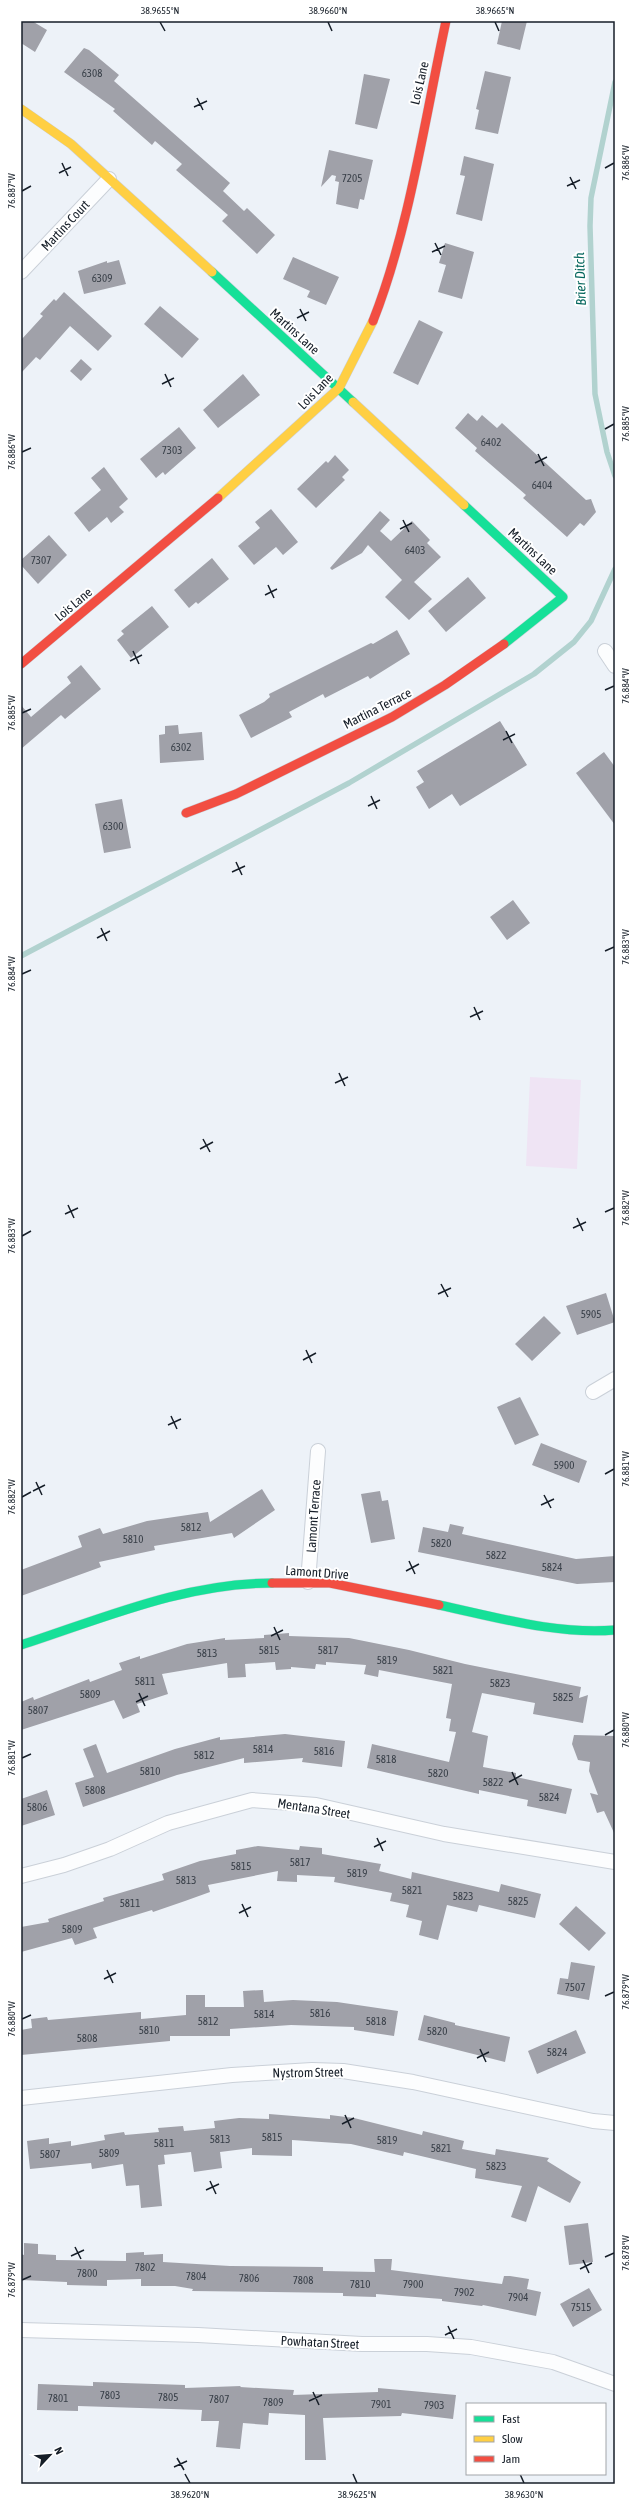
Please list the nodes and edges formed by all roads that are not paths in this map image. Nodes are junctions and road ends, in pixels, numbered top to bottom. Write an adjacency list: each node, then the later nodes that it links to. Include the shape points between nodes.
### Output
1 (446, 21): 5 (street, Lois Lane, via 408,198 385,289 366,338)
2 (21, 109): 3 (street, Martins Lane, via 71,144)
3 (109, 178): 4 (street, Martins Court); 5 (street, Martins Lane)
4 (21, 272)
5 (339, 388): 6 (street, Martins Lane); 8 (street, Lois Lane, via 238,481)
6 (563, 597): 10 (street, Martina Terrace, via 468,670 402,712 316,753 246,791)
7 (605, 651): 9 (street)
8 (21, 664)
9 (615, 666)
10 (186, 813)
11 (615, 1379): 12 (street)
12 (593, 1392)
13 (318, 1451): 14 (street, Lamont Terrace)
14 (308, 1582): 15 (street, Lamont Drive, via 346,1586 560,1629 589,1632); 16 (street, Lamont Drive, via 218,1586 182,1592)
15 (615, 1630)
16 (21, 1644)
17 (615, 1862): 18 (street, Mentana Street, via 444,1834 316,1805 252,1800 168,1823 110,1849)
18 (21, 1876)
19 (21, 2098): 20 (street, Nystrom Street, via 232,2075 312,2070 343,2071 413,2082 593,2121)
20 (615, 2123)
21 (21, 2330): 22 (street, Powhatan Street, via 471,2347 553,2362)
22 (615, 2384)

